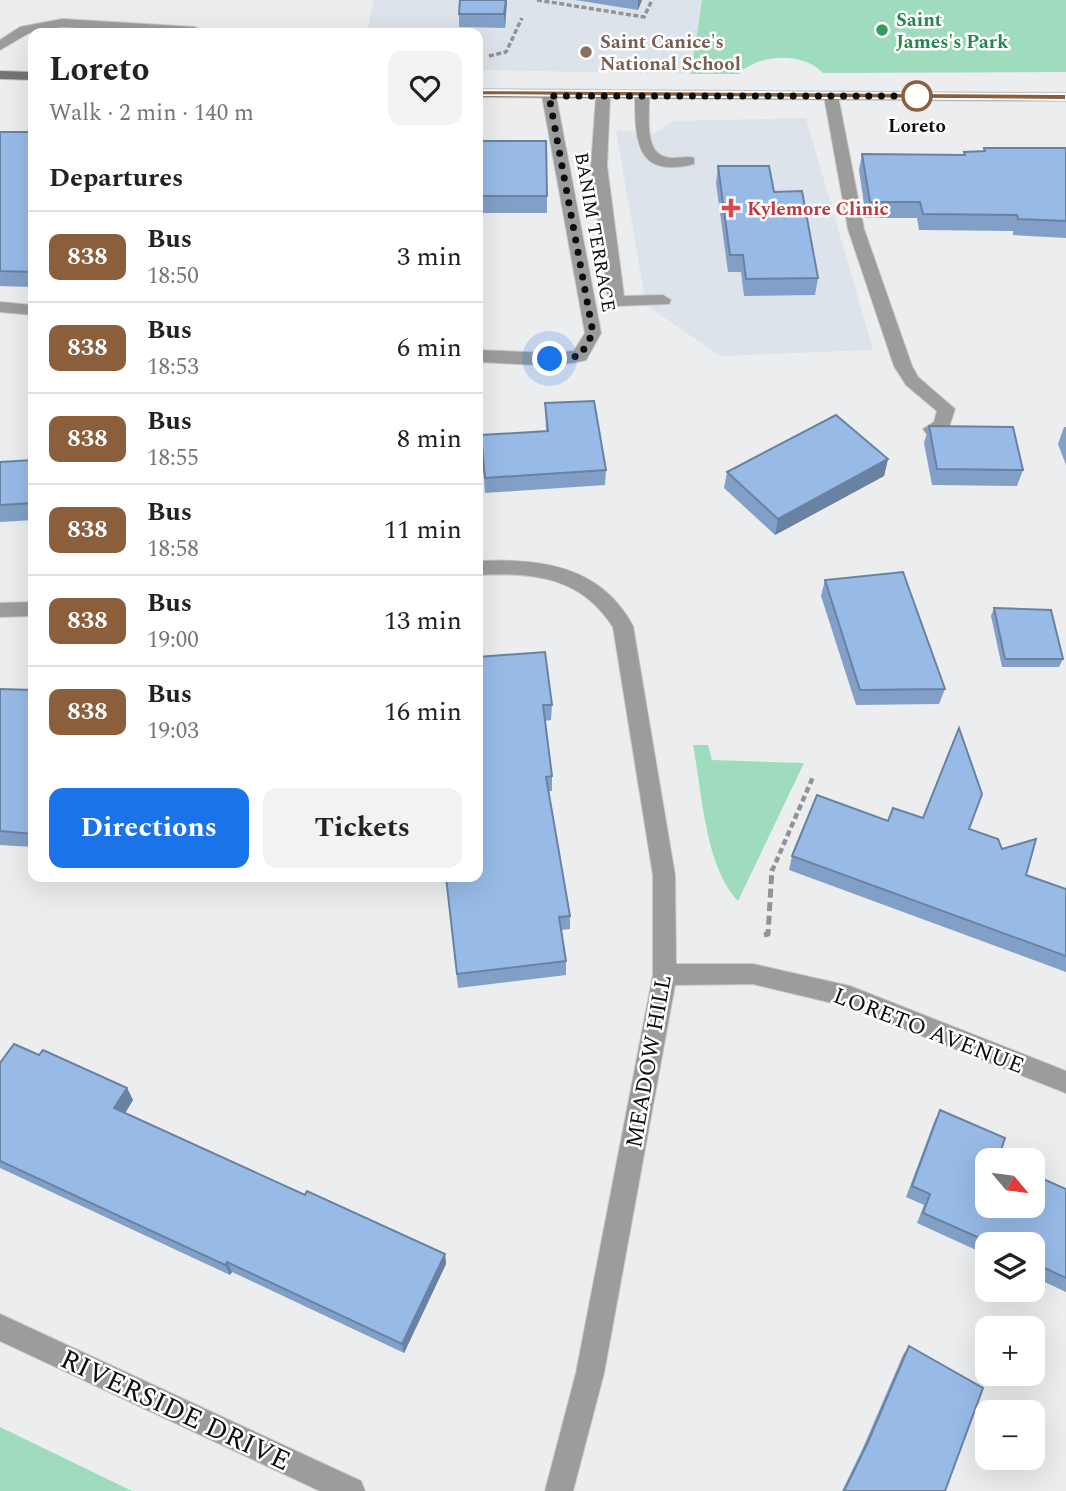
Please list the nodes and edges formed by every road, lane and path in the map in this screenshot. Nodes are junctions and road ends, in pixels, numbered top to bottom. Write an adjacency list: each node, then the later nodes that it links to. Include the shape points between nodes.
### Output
1 (537, 0): 2 (path, via 644,17)
2 (652, 0)
3 (522, 18): 8 (path, via 506,52)
4 (35, 28): 5 (street, via 62,23)
5 (145, 28)
6 (28, 29): 7 (street)
7 (0, 46)
8 (487, 57)
9 (0, 72): 10 (main road)
10 (28, 75)
11 (483, 93): 12 (main road)
12 (549, 96): 13 (main road); 21 (street, BANIM TERRACE, via 593,333 580,356)
13 (603, 96): 14 (main road); 18 (street, via 599,166 616,301)
14 (642, 96): 15 (main road); 17 (street, via 643,138 649,154 661,161)
15 (831, 96): 16 (main road); 22 (street, via 856,229 903,366 912,381 946,408 942,426)
16 (1066, 97)
17 (689, 161)
18 (663, 300)
19 (0, 307): 20 (street)
20 (28, 310)
21 (483, 356)
22 (932, 429)
23 (483, 568): 28 (street, MEADOW HILL, via 561,575 599,594 623,626 664,875)
24 (28, 609): 25 (street)
25 (0, 610)
26 (813, 777): 27 (path, via 772,864)
27 (768, 934)
28 (665, 975): 29 (street, LORETO AVENUE, via 753,974 850,997); 32 (street, MEADOW HILL, via 590,1373)
29 (1066, 1082)
30 (0, 1327): 31 (street, RIVERSIDE DRIVE)
31 (351, 1491)
32 (559, 1491)

